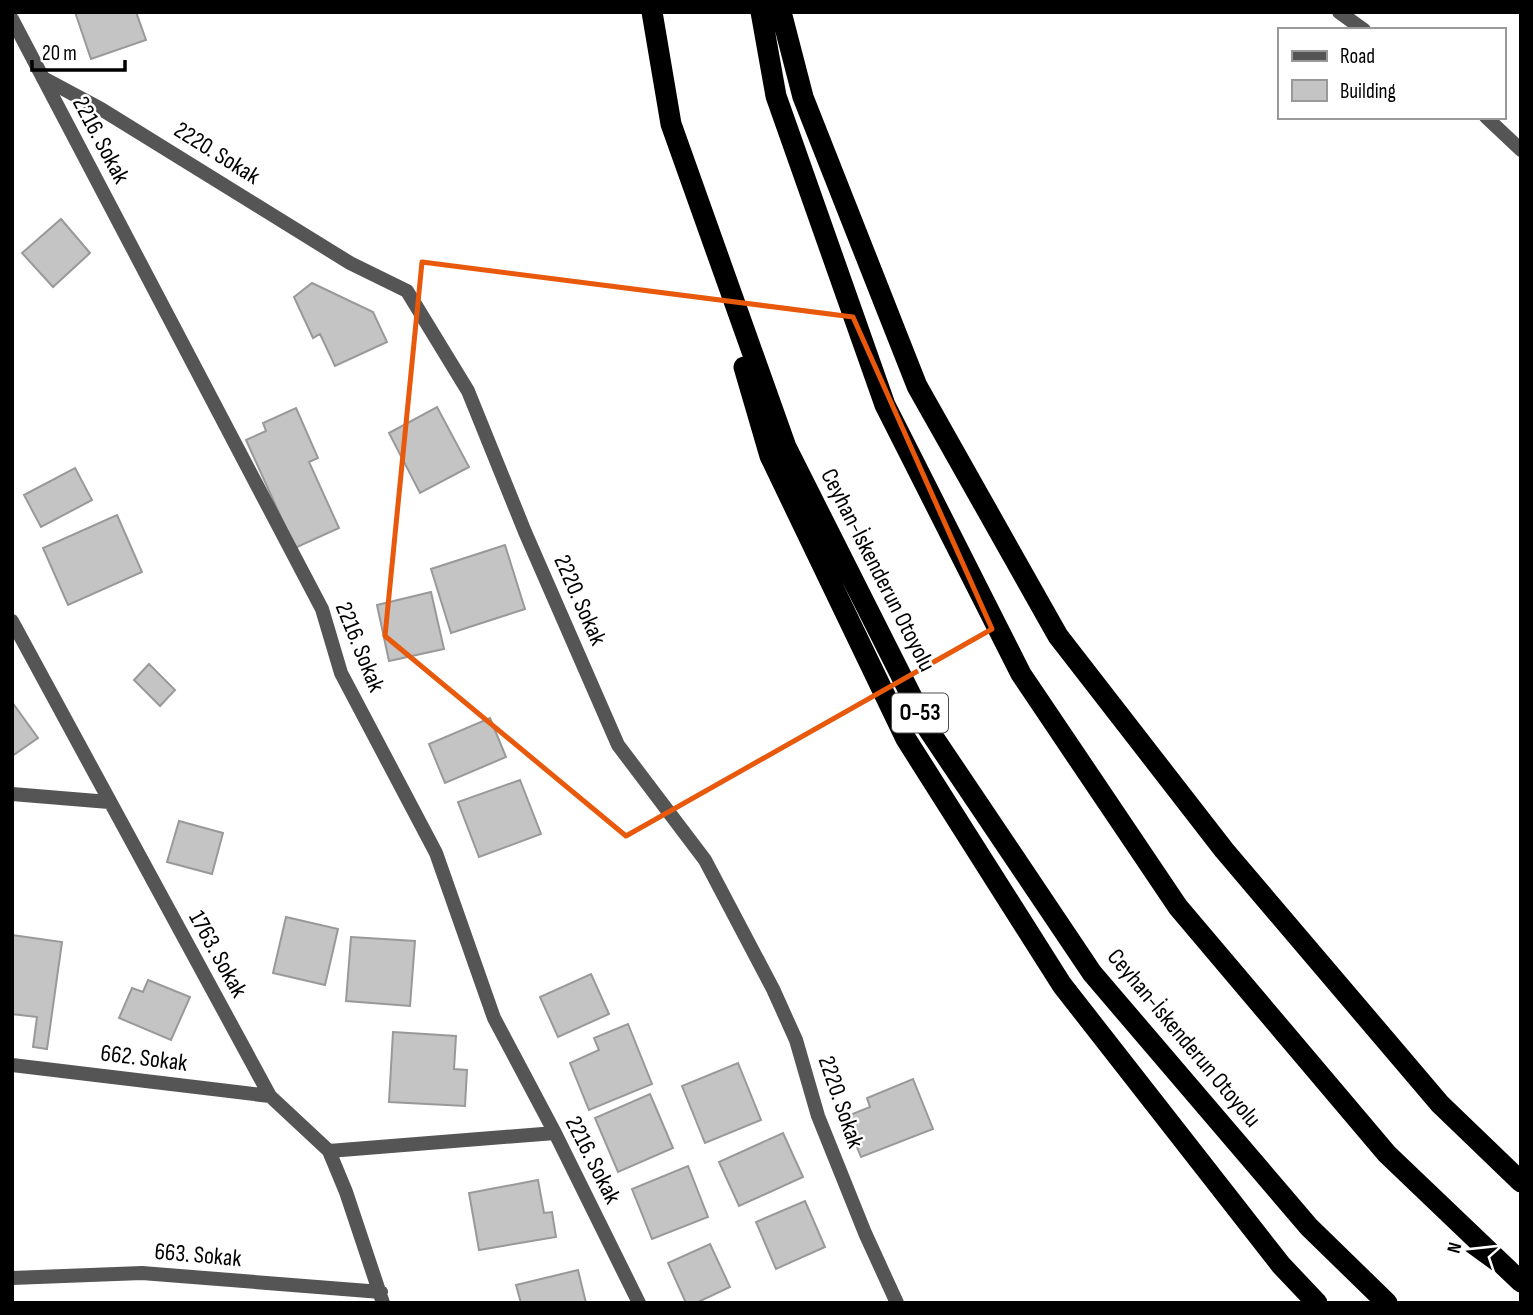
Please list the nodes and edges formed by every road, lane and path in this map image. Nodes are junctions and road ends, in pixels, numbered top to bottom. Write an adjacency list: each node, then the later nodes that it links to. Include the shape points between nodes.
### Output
1 (652, 12): 9 (highway, Ceyhan-İskenderun Otoyolu / O-53)
2 (761, 12): 20 (highway, via 776,96 885,405 1021,674 1178,907 1387,1154)
3 (781, 12): 18 (highway, via 803,97 917,386 1058,636 1233,860 1440,1104)
4 (1339, 12): 6 (street)
5 (12, 19): 7 (street, 2216. Sokak)
6 (1361, 28)
7 (43, 78): 16 (street, 2216. Sokak, via 322,609 341,673 436,853 494,1018); 23 (street, 2220. Sokak, via 350,263 407,291 468,391 618,744 705,860 773,989 796,1040 818,1116)
8 (1488, 119): 10 (street)
9 (671, 124): 24 (highway, via 770,456 906,739 1062,985 1281,1265); 25 (highway, Ceyhan-İskenderun Otoyolu / O-53, via 786,447 928,729 1092,973 1309,1227)
10 (1521, 150)
11 (12, 621): 13 (street, 1763. Sokak)
12 (12, 794): 13 (street)
13 (109, 802): 15 (street, 1763. Sokak)
14 (12, 1065): 15 (street, 662. Sokak)
15 (270, 1096): 17 (street, 1763. Sokak)
16 (555, 1133): 17 (street); 22 (street, 2216. Sokak)
17 (329, 1151): 21 (street, 1763. Sokak)
18 (1521, 1182)
19 (12, 1278): 21 (street, 663. Sokak, via 142,1273)
20 (1521, 1282)
21 (382, 1298)
22 (639, 1303)
23 (897, 1303)
24 (1317, 1303)
25 (1387, 1303)

